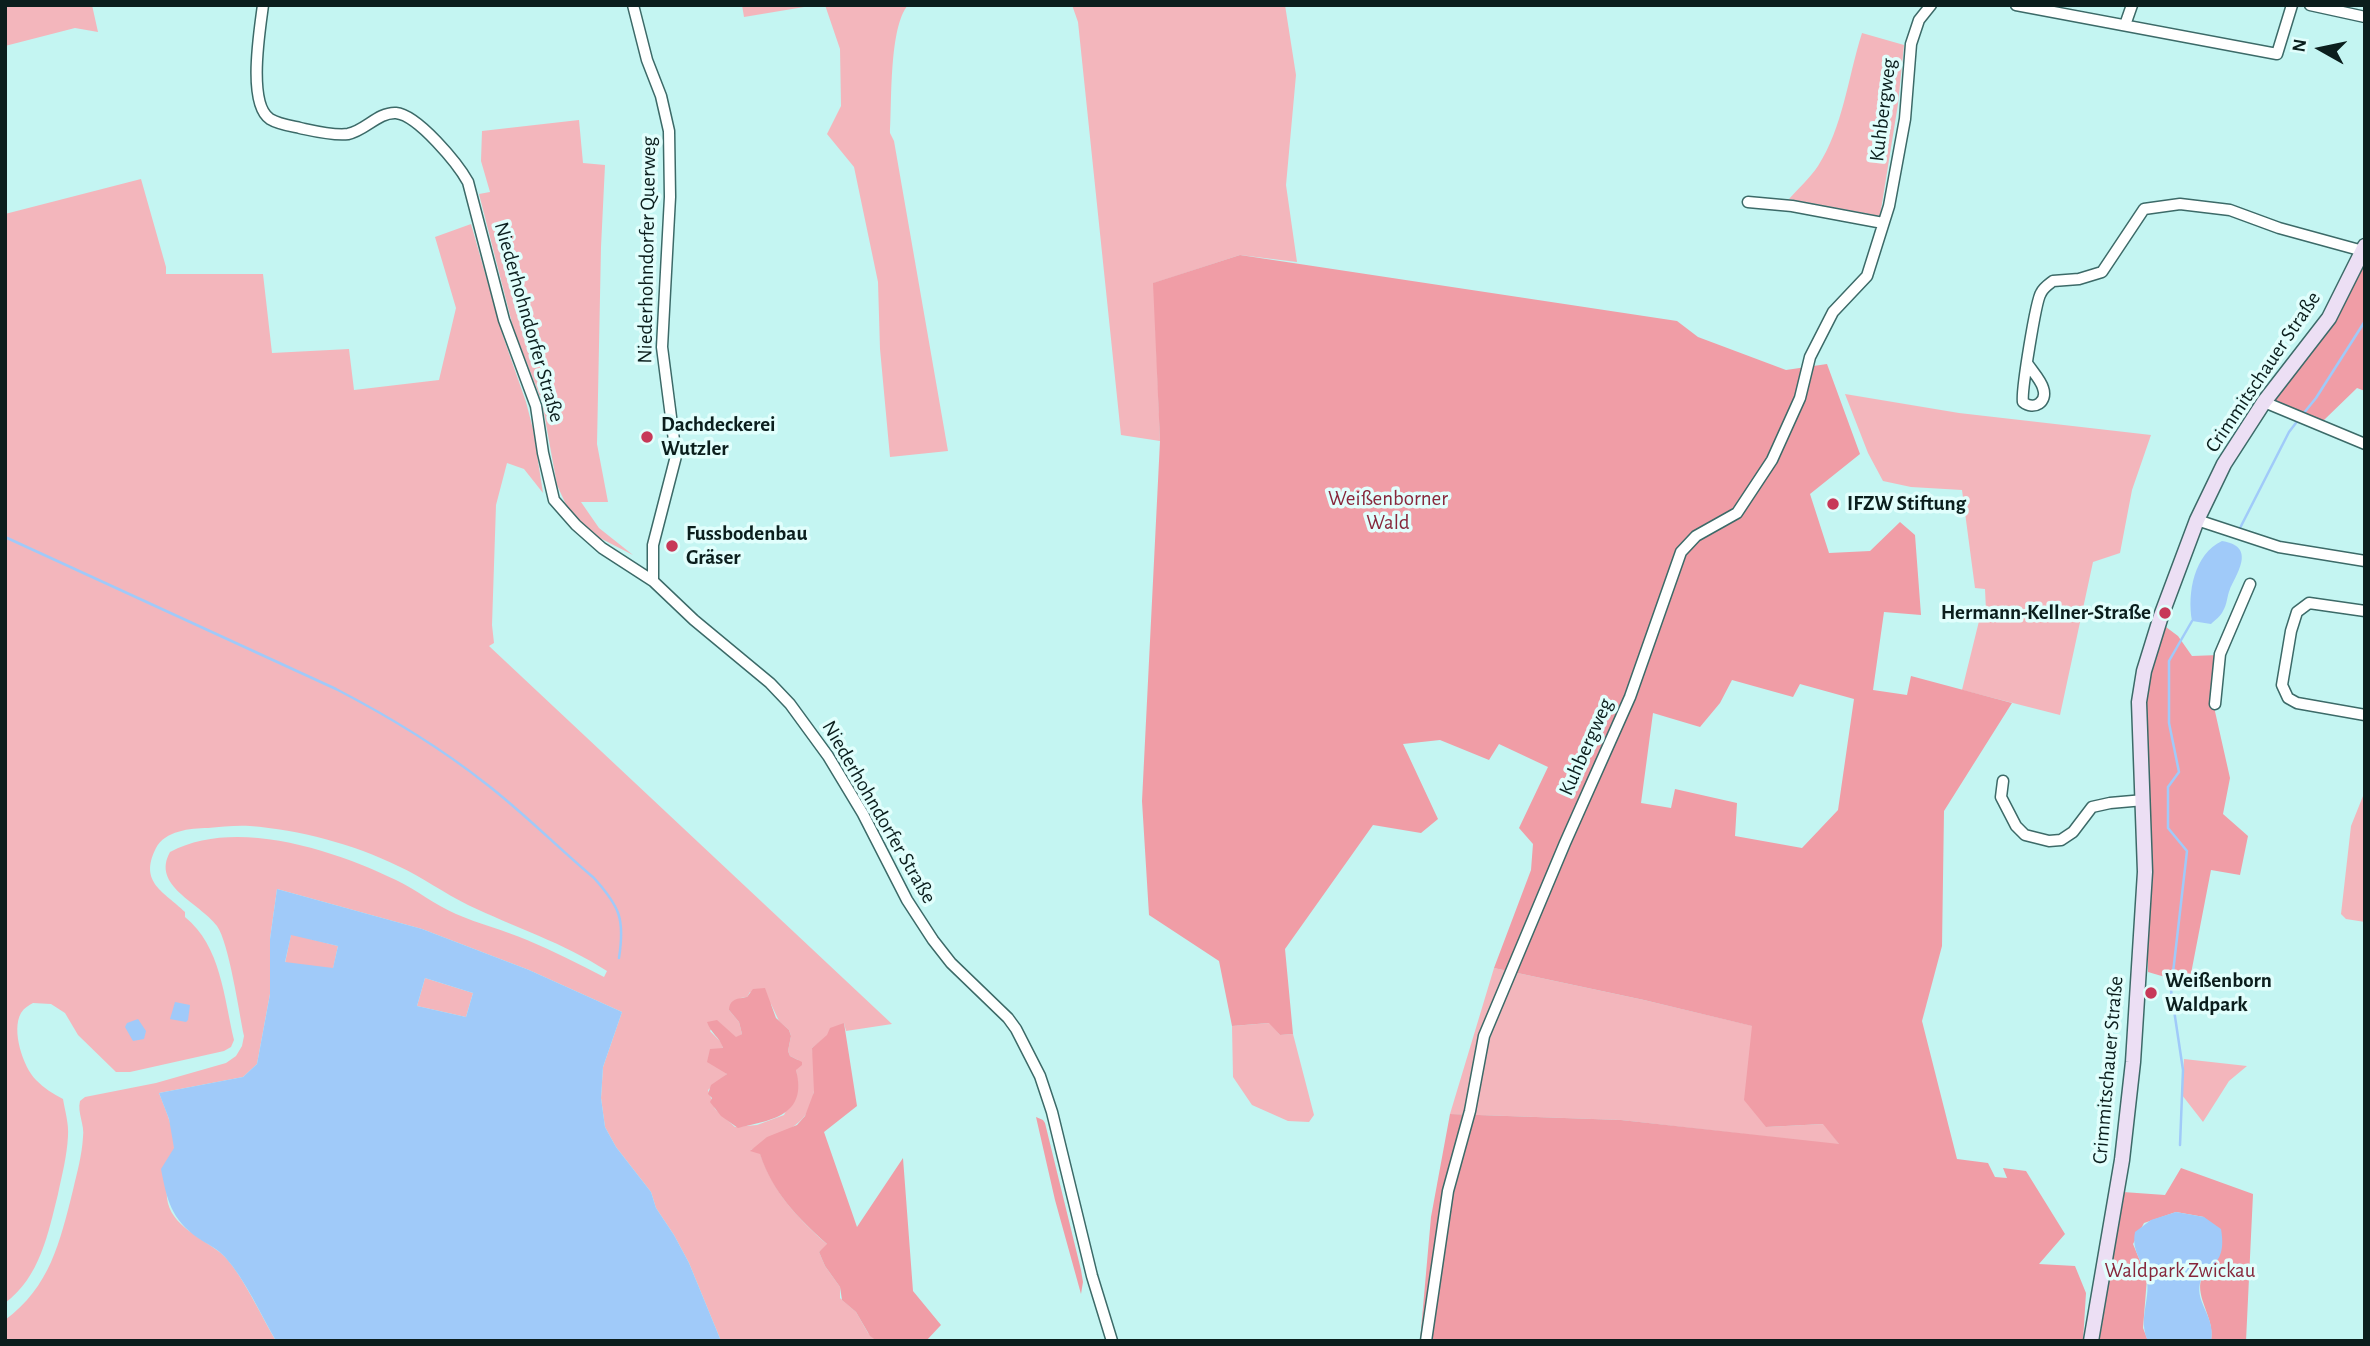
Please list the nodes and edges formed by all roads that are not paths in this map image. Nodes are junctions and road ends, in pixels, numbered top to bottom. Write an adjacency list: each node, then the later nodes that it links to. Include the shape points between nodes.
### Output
1 (263, 5): 18 (street, Niederhohndorfer Straße, via 257,88 269,118 310,130 347,134 386,114 401,114 463,173 504,320 537,406 554,500 602,548)
2 (633, 5): 18 (street, Niederhohndorfer Querweg, via 669,131 662,347 676,456 653,545)
3 (1931, 5): 11 (street, Kuhbergweg, via 1910,44 1905,119)
4 (2016, 5): 9 (street)
5 (2132, 5): 9 (street)
6 (2292, 5): 9 (street, via 2277,54)
7 (2310, 5): 8 (street)
8 (2365, 18)
9 (2125, 25)
10 (1748, 202): 11 (street)
11 (1883, 223): 26 (street, Kuhbergweg, via 1867,276 1833,312 1810,357 1800,398 1772,460 1737,513 1696,536 1681,552 1630,697 1484,1036 1448,1191)
12 (2364, 248): 13 (street, Crimmitschauer Straße, via 2279,228 2230,210 2180,204 2144,209 2102,272 2053,281 2040,294); 14 (main road, Crimmitschauer Straße, via 2329,318)
13 (2027, 363)
14 (2264, 402): 15 (street); 16 (main road, Crimmitschauer Straße, via 2224,464)
15 (2365, 444)
16 (2197, 520): 17 (street, via 2279,547); 24 (main road, Crimmitschauer Straße, via 2144,671 2139,702)
17 (2365, 561)
18 (653, 581): 25 (street, Niederhohndorfer Straße, via 790,705 863,814 933,940 1016,1029 1046,1091)
19 (2250, 584): 21 (street, via 2220,654)
20 (2365, 611): 22 (street, via 2309,603 2297,612 2282,685 2288,698 2297,703)
21 (2215, 704)
22 (2365, 715)
23 (2003, 781): 24 (street, via 2001,797 2016,826 2025,835 2049,841 2073,832 2092,807)
24 (2144, 800): 27 (main road, Crimmitschauer Straße, via 2145,872 2129,1111)
25 (1112, 1341)
26 (1426, 1341)
27 (2091, 1341)

